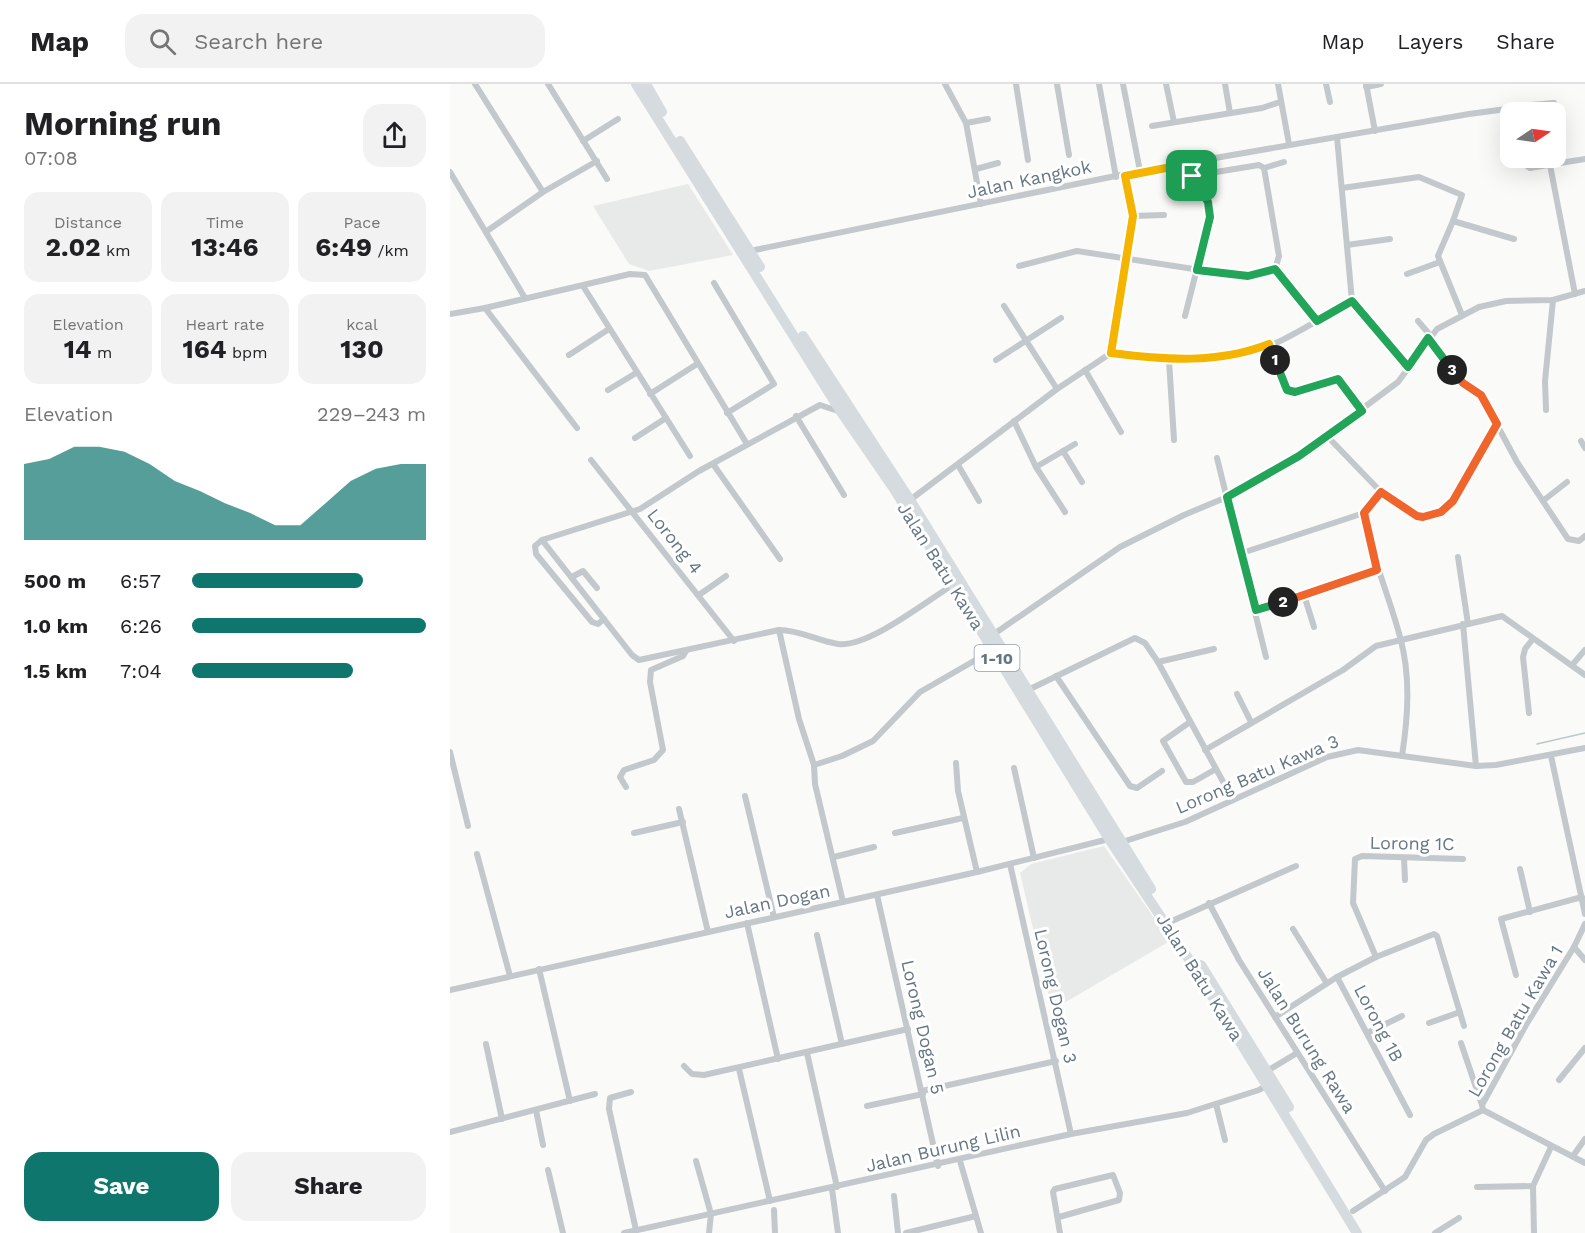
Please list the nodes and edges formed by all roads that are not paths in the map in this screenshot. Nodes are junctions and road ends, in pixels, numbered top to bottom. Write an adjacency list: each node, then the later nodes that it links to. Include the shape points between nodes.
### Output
1 (475, 84): 47 (street)
2 (548, 84): 27 (street)
3 (636, 84): 90 (highway, Jalan Batu Kawa / 1-10)
4 (646, 84): 56 (highway, Jalan Batu Kawa / 1-10)
5 (946, 84): 23 (street)
6 (1016, 84): 31 (street)
7 (1057, 84): 29 (street)
8 (1099, 84): 44 (street)
9 (1123, 84): 39 (street)
10 (1166, 84): 22 (street)
11 (1225, 84): 19 (street)
12 (1278, 84): 16 (street)
13 (1326, 84): 17 (street)
14 (1381, 84): 15 (street)
15 (1366, 86): 25 (street)
16 (1280, 102): 19 (street); 28 (street)
17 (1330, 102)
18 (1500, 111): 25 (street, Jalan Kangkok)
19 (1230, 112): 22 (street)
20 (618, 118): 27 (street)
21 (988, 119): 23 (street)
22 (1174, 122): 24 (street)
23 (966, 123): 38 (street)
24 (1152, 126)
25 (1375, 131): 26 (street, Jalan Kangkok)
26 (1337, 137): 28 (street, Jalan Kangkok); 46 (street)
27 (583, 141): 32 (street)
28 (1289, 144): 36 (street, Jalan Kangkok)
29 (1069, 155)
30 (1585, 159): 34 (street)
31 (1028, 160)
32 (597, 161): 45 (street); 47 (street)
33 (1284, 162): 40 (street)
34 (1566, 162)
35 (998, 163): 38 (street)
36 (1181, 165): 39 (street, Jalan Kangkok); 43 (street)
37 (1551, 168): 66 (street)
38 (976, 169): 48 (street)
39 (1140, 171): 42 (street, Jalan Kangkok)
40 (1265, 171): 43 (street, via 1259,165); 60 (street, via 1279,256)
41 (450, 172): 52 (street)
42 (1125, 176): 44 (street, Jalan Kangkok); 50 (street)
43 (1192, 176): 61 (street, via 1208,202 1210,217)
44 (1116, 177): 48 (street, Jalan Kangkok)
45 (608, 179)
46 (1342, 188): 51 (street, via 1419,177 1462,195); 55 (street)
47 (543, 192): 52 (street)
48 (981, 204): 56 (street, Jalan Kangkok)
49 (1164, 214): 50 (street)
50 (1133, 216): 57 (street)
51 (1453, 222): 54 (street); 58 (street, via 1439,249)
52 (486, 231): 67 (street)
53 (1390, 239): 55 (street)
54 (1514, 239)
55 (1347, 245): 69 (street)
56 (750, 251): 124 (highway, Jalan Batu Kawa / 1-10)
57 (1128, 259): 59 (street, via 1077,251); 61 (street); 82 (street)
58 (1440, 262): 62 (street); 73 (street)
59 (1019, 266)
60 (1275, 269): 61 (street, via 1248,276); 76 (street)
61 (1197, 270): 74 (street)
62 (1407, 274)
63 (714, 283): 97 (street, via 774,384)
64 (584, 286): 67 (street); 78 (street); 86 (street, via 637,272 645,275)
65 (1585, 291): 66 (street)
66 (1575, 294): 68 (street)
67 (525, 298): 71 (street)
68 (1553, 300): 73 (street, via 1506,301); 95 (street)
69 (1352, 301): 76 (street); 87 (street)
70 (1004, 306): 80 (street)
71 (485, 308): 72 (street); 103 (street)
72 (450, 314)
73 (1462, 315): 79 (street)
74 (1185, 316)
75 (1061, 318): 80 (street)
76 (1317, 321): 81 (street)
77 (1418, 321): 79 (street)
78 (609, 329): 83 (street); 89 (street)
79 (1429, 336): 87 (street); 102 (street, via 1463,383 1481,395)
80 (1026, 341): 84 (street); 91 (street)
81 (1269, 344): 85 (street, via 1245,354); 96 (street, via 1287,390 1295,392 1338,379)
82 (1111, 353): 85 (street); 88 (street)
83 (569, 355)
84 (996, 360)
85 (1169, 360): 107 (street)
86 (697, 364): 93 (street); 97 (street)
87 (1408, 367): 96 (street, via 1398,382)
88 (1085, 369): 91 (street); 104 (street)
89 (636, 373): 92 (street); 93 (street)
90 (819, 376): 94 (street, via 824,392); 98 (highway, Jalan Batu Kawa / 1-10)
91 (1058, 389): 101 (street)
92 (608, 390)
93 (650, 394): 100 (street)
94 (820, 405): 98 (street); 99 (street)
95 (1546, 410)
96 (1362, 411): 105 (street)
97 (727, 413): 109 (street)
98 (843, 415): 138 (highway, Jalan Batu Kawa / 1-10)
99 (796, 416): 109 (street); 122 (street)
100 (666, 418): 106 (street); 113 (street)
101 (1014, 422): 117 (street); 118 (street)
102 (1497, 424): 121 (street, via 1453,501 1441,512 1417,516); 125 (street)
103 (577, 428)
104 (1121, 432)
105 (1327, 436): 121 (street); 123 (street)
106 (635, 438)
107 (1174, 440)
108 (1581, 441): 111 (street)
109 (747, 444): 116 (street)
110 (1075, 444): 112 (street)
111 (1585, 448)
112 (1063, 451): 118 (street); 119 (street)
113 (690, 456)
114 (1217, 458): 123 (street)
115 (591, 460): 127 (street, Lorong 4)
116 (713, 464): 127 (street); 134 (street)
117 (958, 465): 124 (street); 126 (street)
118 (1036, 466): 128 (street)
119 (1082, 482)
120 (1567, 482): 125 (street)
121 (1381, 492): 129 (street)
122 (844, 495)
123 (1227, 497): 132 (street); 147 (street, via 1120,548)
124 (910, 500): 147 (highway, Jalan Batu Kawa / 1-10)
125 (1544, 500): 130 (street, via 1568,539 1579,541)
126 (979, 501)
127 (634, 512): 131 (street); 140 (street, Lorong 4)
128 (1065, 512)
129 (1364, 513): 132 (street); 135 (street)
130 (1585, 536)
131 (542, 540): 137 (street); 143 (street, via 535,546 536,554 592,622 598,624)
132 (1242, 553): 142 (street)
133 (1458, 557): 144 (street)
134 (780, 559)
135 (1377, 570): 141 (street); 148 (street)
136 (726, 576): 140 (street)
137 (572, 577): 139 (street, via 583,571); 143 (street)
138 (953, 585): 146 (street, via 860,642 838,644); 152 (highway, Jalan Batu Kawa / 1-10)
139 (597, 588)
140 (699, 595): 150 (street, Lorong 4)
141 (1304, 595): 142 (street); 145 (street)
142 (1256, 610): 155 (street)
143 (604, 619): 154 (street, via 639,660)
144 (1466, 624): 148 (street); 149 (street, via 1502,615); 172 (street)
145 (1314, 627)
146 (779, 630): 150 (street); 171 (street)
147 (994, 634): 160 (highway, Jalan Batu Kawa / 1-10)
148 (1401, 639): 164 (street, via 1376,646 1343,670); 168 (street, via 1408,715)
149 (1532, 639): 157 (street); 162 (street, via 1523,657)
150 (734, 641): 154 (street)
151 (1214, 648): 156 (street)
152 (993, 650): 171 (street, via 920,692 873,741); 185 (highway, Jalan Batu Kawa / 1-10)
153 (1585, 650): 157 (street)
154 (686, 651): 176 (street, via 651,670 663,750 654,760 624,770 620,777)
155 (1266, 657)
156 (1158, 662): 159 (street, via 1145,643 1135,638); 163 (street)
157 (1573, 664): 158 (street)
158 (1585, 675)
159 (1056, 676): 160 (street); 175 (street, via 1130,786 1137,788)
160 (1028, 690): 186 (highway, Jalan Batu Kawa / 1-10)
161 (1237, 694): 164 (street)
162 (1529, 713)
163 (1190, 722): 166 (street); 174 (street, via 1163,741 1186,782)
164 (1251, 722): 166 (street)
165 (1585, 748): 169 (street, Lorong Batu Kawa 3)
166 (1205, 750): 174 (street)
167 (450, 752): 182 (street)
168 (1402, 756): 172 (street, Lorong Batu Kawa 3); 178 (street, Lorong Batu Kawa 3, via 1350,750)
169 (1551, 756): 172 (street, Lorong Batu Kawa 3); 199 (street)
170 (956, 763): 180 (street)
171 (813, 765): 189 (street)
172 (1476, 766)
173 (1014, 768): 190 (street)
174 (1215, 769): 178 (street)
175 (1162, 771)
176 (626, 787)
177 (744, 796): 204 (street)
178 (1233, 800): 186 (street, Lorong Batu Kawa 3, via 1185,822)
179 (680, 809): 181 (street)
180 (963, 818): 184 (street); 196 (street)
181 (683, 822): 183 (street); 209 (street)
182 (468, 826)
183 (634, 833)
184 (895, 833)
185 (1109, 839): 190 (street, Jalan Dogan); 239 (highway, Jalan Batu Kawa / 1-10)
186 (1121, 842): 205 (highway, Jalan Batu Kawa / 1-10)
187 (873, 847): 189 (street)
188 (477, 854): 216 (street)
189 (834, 857): 200 (street)
190 (1034, 858): 193 (street, Jalan Dogan)
191 (1404, 858): 192 (street, Lorong 1C); 197 (street); 212 (street, Lorong 1C, via 1355,859 1353,903)
192 (1463, 859)
193 (1010, 864): 196 (street, Jalan Dogan); 234 (street, Lorong Dogan 3)
194 (1296, 866): 201 (street)
195 (1520, 869): 202 (street)
196 (977, 872): 198 (street, Jalan Dogan)
197 (1405, 880)
198 (877, 894): 200 (street, Jalan Dogan); 225 (street, Lorong Dogan 5)
199 (1582, 897): 202 (street); 203 (street)
200 (843, 902): 204 (street, Jalan Dogan)
201 (1209, 903): 205 (street); 222 (street, Jalan Burung Rawa)
202 (1530, 912): 215 (street, via 1501,919)
203 (1585, 914)
204 (774, 917): 206 (street, Jalan Dogan)
205 (1172, 921): 237 (highway, Jalan Batu Kawa / 1-10)
206 (747, 923): 209 (street, Jalan Dogan); 233 (street)
207 (1585, 924): 211 (street, Lorong Batu Kawa 1)
208 (1293, 929): 218 (street)
209 (708, 932): 214 (street, Jalan Dogan)
210 (818, 935): 229 (street)
211 (1574, 947): 213 (street); 246 (street, Lorong Batu Kawa 1)
212 (1376, 957): 217 (street, Lorong 1B); 220 (street, Lorong 1B, via 1434,933)
213 (1585, 960)
214 (539, 969): 216 (street, Jalan Dogan); 243 (street)
215 (1516, 975)
216 (510, 976): 219 (street, Jalan Dogan)
217 (1337, 977): 218 (street); 226 (street, Lorong 1B)
218 (1326, 982): 222 (street)
219 (450, 990)
220 (1460, 1012): 223 (street); 224 (street)
221 (1402, 1016): 226 (street)
222 (1275, 1017): 232 (street, Jalan Burung Rawa)
223 (1429, 1023)
224 (1464, 1026)
225 (908, 1029): 229 (street); 241 (street, Lorong Dogan 5)
226 (1367, 1033): 248 (street, Lorong 1B)
227 (1461, 1043): 246 (street)
228 (486, 1044): 249 (street)
229 (842, 1044): 231 (street)
230 (1585, 1048): 238 (street)
231 (807, 1053): 233 (street); 264 (street)
232 (1297, 1053): 237 (street); 265 (street, Jalan Burung Rawa)
233 (778, 1059): 236 (street)
234 (1056, 1061): 241 (street); 251 (street, Lorong Dogan 3)
235 (684, 1066): 236 (street, via 697,1075)
236 (739, 1069): 267 (street)
237 (1267, 1071): 269 (highway, Jalan Batu Kawa / 1-10)
238 (1559, 1080)
239 (1267, 1085): 244 (street, Jalan Burung Lilin); 284 (highway, Jalan Batu Kawa / 1-10)
240 (631, 1092): 274 (street, via 610,1098 609,1109)
241 (923, 1092): 245 (street); 260 (street, Lorong Dogan 5)
242 (595, 1094): 243 (street)
243 (570, 1101): 247 (street)
244 (1216, 1104): 251 (street, Jalan Burung Lilin); 253 (street)
245 (867, 1106)
246 (1482, 1107): 255 (street); 265 (street, Lorong Batu Kawa 1, via 1426,1140 1405,1177)
247 (536, 1110): 249 (street); 254 (street)
248 (1410, 1115)
249 (502, 1119): 250 (street)
250 (450, 1132)
251 (1071, 1134): 258 (street, Jalan Burung Lilin)
252 (1585, 1139): 256 (street)
253 (1225, 1140)
254 (543, 1145)
255 (1551, 1147): 256 (street); 262 (street)
256 (1573, 1156): 259 (street)
257 (696, 1161): 270 (street)
258 (960, 1161): 260 (street, Jalan Burung Lilin); 271 (street)
259 (1585, 1163)
260 (938, 1166): 264 (street, Jalan Burung Lilin)
261 (548, 1170): 276 (street)
262 (1533, 1186): 263 (street); 287 (street)
263 (1477, 1187)
264 (835, 1188): 267 (street, Jalan Burung Lilin); 280 (street)
265 (1385, 1191): 269 (street, Lorong Batu Kawa 1)
266 (894, 1196): 281 (street)
267 (770, 1201): 270 (street, Jalan Burung Lilin)
268 (774, 1210): 279 (street)
269 (1353, 1211): 285 (highway, Jalan Batu Kawa / 1-10)
270 (711, 1214): 274 (street, Jalan Burung Lilin); 278 (street)
271 (976, 1216): 282 (street); 283 (street)
272 (1059, 1217): 272 (street, via 1119,1200 1113,1175 1055,1189); 275 (street)
273 (1459, 1218): 286 (street)
274 (636, 1230): 277 (street, Jalan Burung Lilin)
275 (1060, 1230)
276 (563, 1233)
277 (624, 1233)
278 (709, 1233)
279 (775, 1233)
280 (838, 1233)
281 (898, 1233)
282 (906, 1233)
283 (981, 1233)
284 (1358, 1233)
285 (1365, 1233)
286 (1435, 1233)
287 (1534, 1233)

